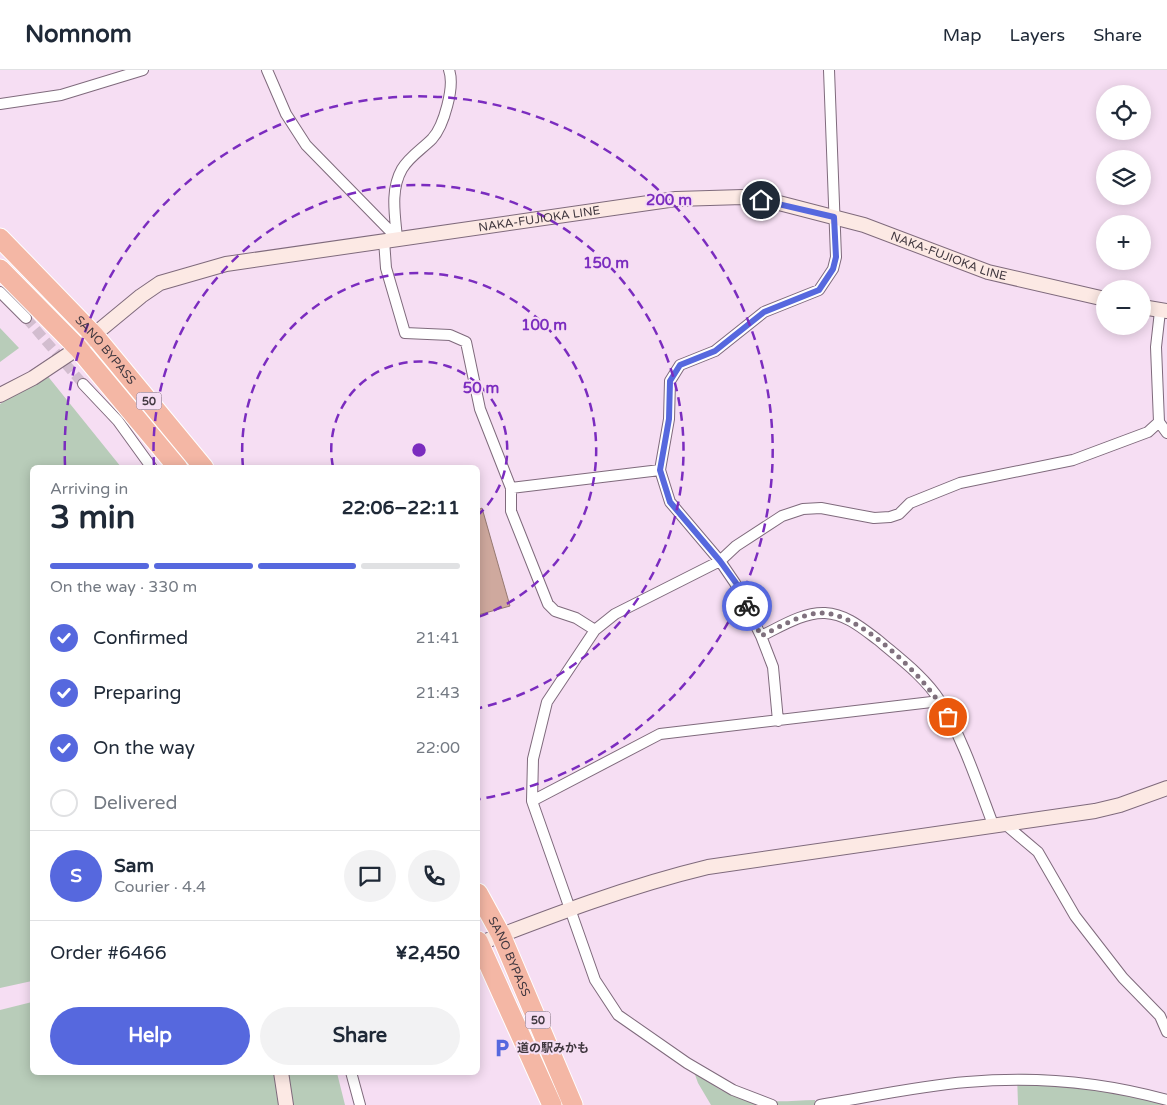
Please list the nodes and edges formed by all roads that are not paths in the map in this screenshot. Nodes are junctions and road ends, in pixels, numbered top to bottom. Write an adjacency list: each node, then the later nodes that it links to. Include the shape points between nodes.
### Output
1 (143, 70): 5 (street, via 61,95)
2 (267, 70): 8 (street, via 286,114 306,145)
3 (448, 70): 8 (street, via 452,79 443,120 434,137 410,158 394,192)
4 (829, 70): 6 (street)
5 (0, 104)
6 (834, 217): 8 (main road, NAKA-FUJIOKA LINE, via 779,203 713,196); 11 (main road, NAKA-FUJIOKA LINE, via 864,225 988,272); 24 (street, via 836,257 833,269 819,290 764,312 715,351 680,365 670,381 669,419)
7 (0, 238): 15 (highway, SANO BYPASS / 50)
8 (391, 239): 15 (main road, NAKA-FUJIOKA LINE, via 226,264 174,278 141,296); 25 (street, via 386,268 405,334 450,335 466,342 480,409)
9 (0, 269): 16 (highway, SANO BYPASS / 50)
10 (0, 292): 14 (street)
11 (1096, 297)
12 (1151, 309): 13 (main road)
13 (1164, 311): 19 (street, via 1156,347)
14 (26, 318)
15 (94, 335): 16 (main road, NAKA-FUJIOKA LINE); 23 (highway, SANO BYPASS / 50)
16 (78, 348): 18 (main road, NAKA-FUJIOKA LINE); 22 (highway, SANO BYPASS / 50)
17 (84, 384): 21 (street, via 118,421)
18 (0, 395)
19 (1159, 422): 20 (street); 26 (street, via 1148,432 1073,460 960,483 910,503 899,514 890,517 874,518 832,509 803,509 782,516 758,530)
20 (1167, 433)
21 (150, 465)
22 (176, 465)
23 (202, 465)
24 (660, 470): 25 (street); 26 (street, via 670,502)
25 (511, 488): 27 (street, via 511,511 548,604 555,611 576,618)
26 (720, 561): 27 (street, via 615,614); 28 (street, via 736,583)
27 (595, 630): 32 (street, via 547,702 532,759)
28 (761, 636): 29 (street, via 807,615 825,613 843,617 890,650 931,688); 30 (street, via 773,668)
29 (940, 701): 30 (street); 33 (street)
30 (778, 720): 32 (street, via 660,734)
31 (1167, 788): 33 (main road, via 1095,811)
32 (532, 802): 35 (street)
33 (1000, 826): 35 (main road, via 753,859 669,877); 39 (street, via 1038,852 1075,916 1123,978 1160,1016)
34 (480, 897): 36 (highway, SANO BYPASS / 50)
35 (572, 909): 36 (main road); 47 (street, via 595,980 618,1015 687,1063 733,1090)
36 (501, 935): 37 (main road); 46 (highway, SANO BYPASS / 50)
37 (480, 942)
38 (480, 947): 45 (highway, SANO BYPASS / 50)
39 (1167, 1032)
40 (281, 1075): 43 (main road)
41 (352, 1075): 44 (street)
42 (1167, 1100): 48 (street, via 1094,1085 1040,1079 966,1082)
43 (286, 1105)
44 (360, 1105)
45 (552, 1105)
46 (573, 1105)
47 (772, 1105)
48 (820, 1105)

